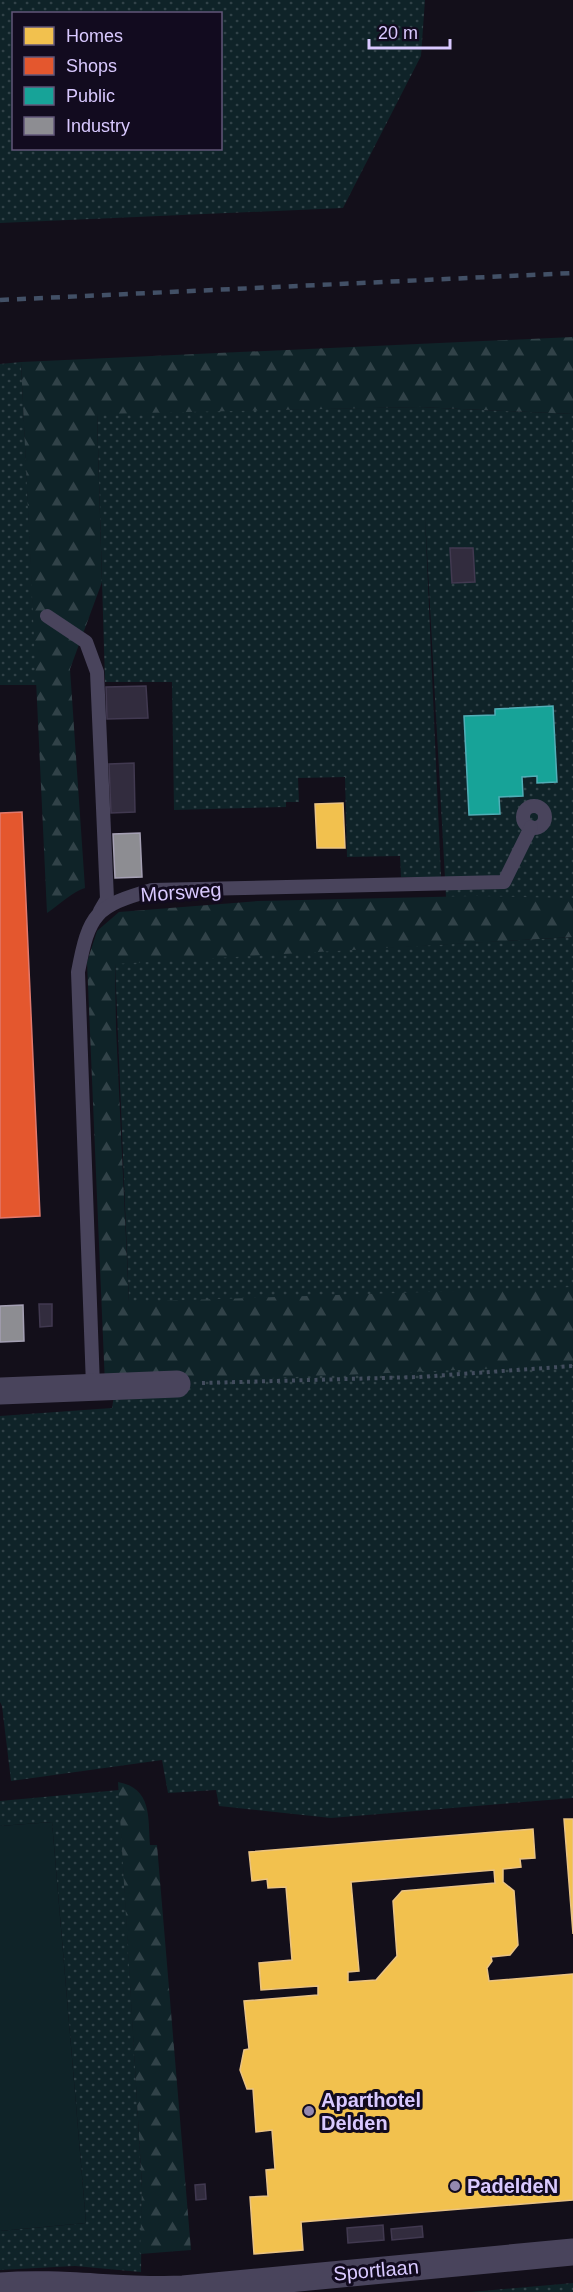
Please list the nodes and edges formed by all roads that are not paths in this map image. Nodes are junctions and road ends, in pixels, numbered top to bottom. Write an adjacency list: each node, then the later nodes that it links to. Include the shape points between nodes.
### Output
1 (47, 616): 3 (lane, via 86,642 97,672 107,898)
2 (531, 827): 3 (lane, Morsweg, via 504,882 152,890 120,898)
3 (100, 911): 5 (lane, via 85,935 78,972)
4 (177, 1384): 5 (street)
5 (93, 1386): 6 (street)
6 (0, 1391)
7 (573, 2252): 8 (street, Sportlaan, via 183,2289)
8 (0, 2286)

